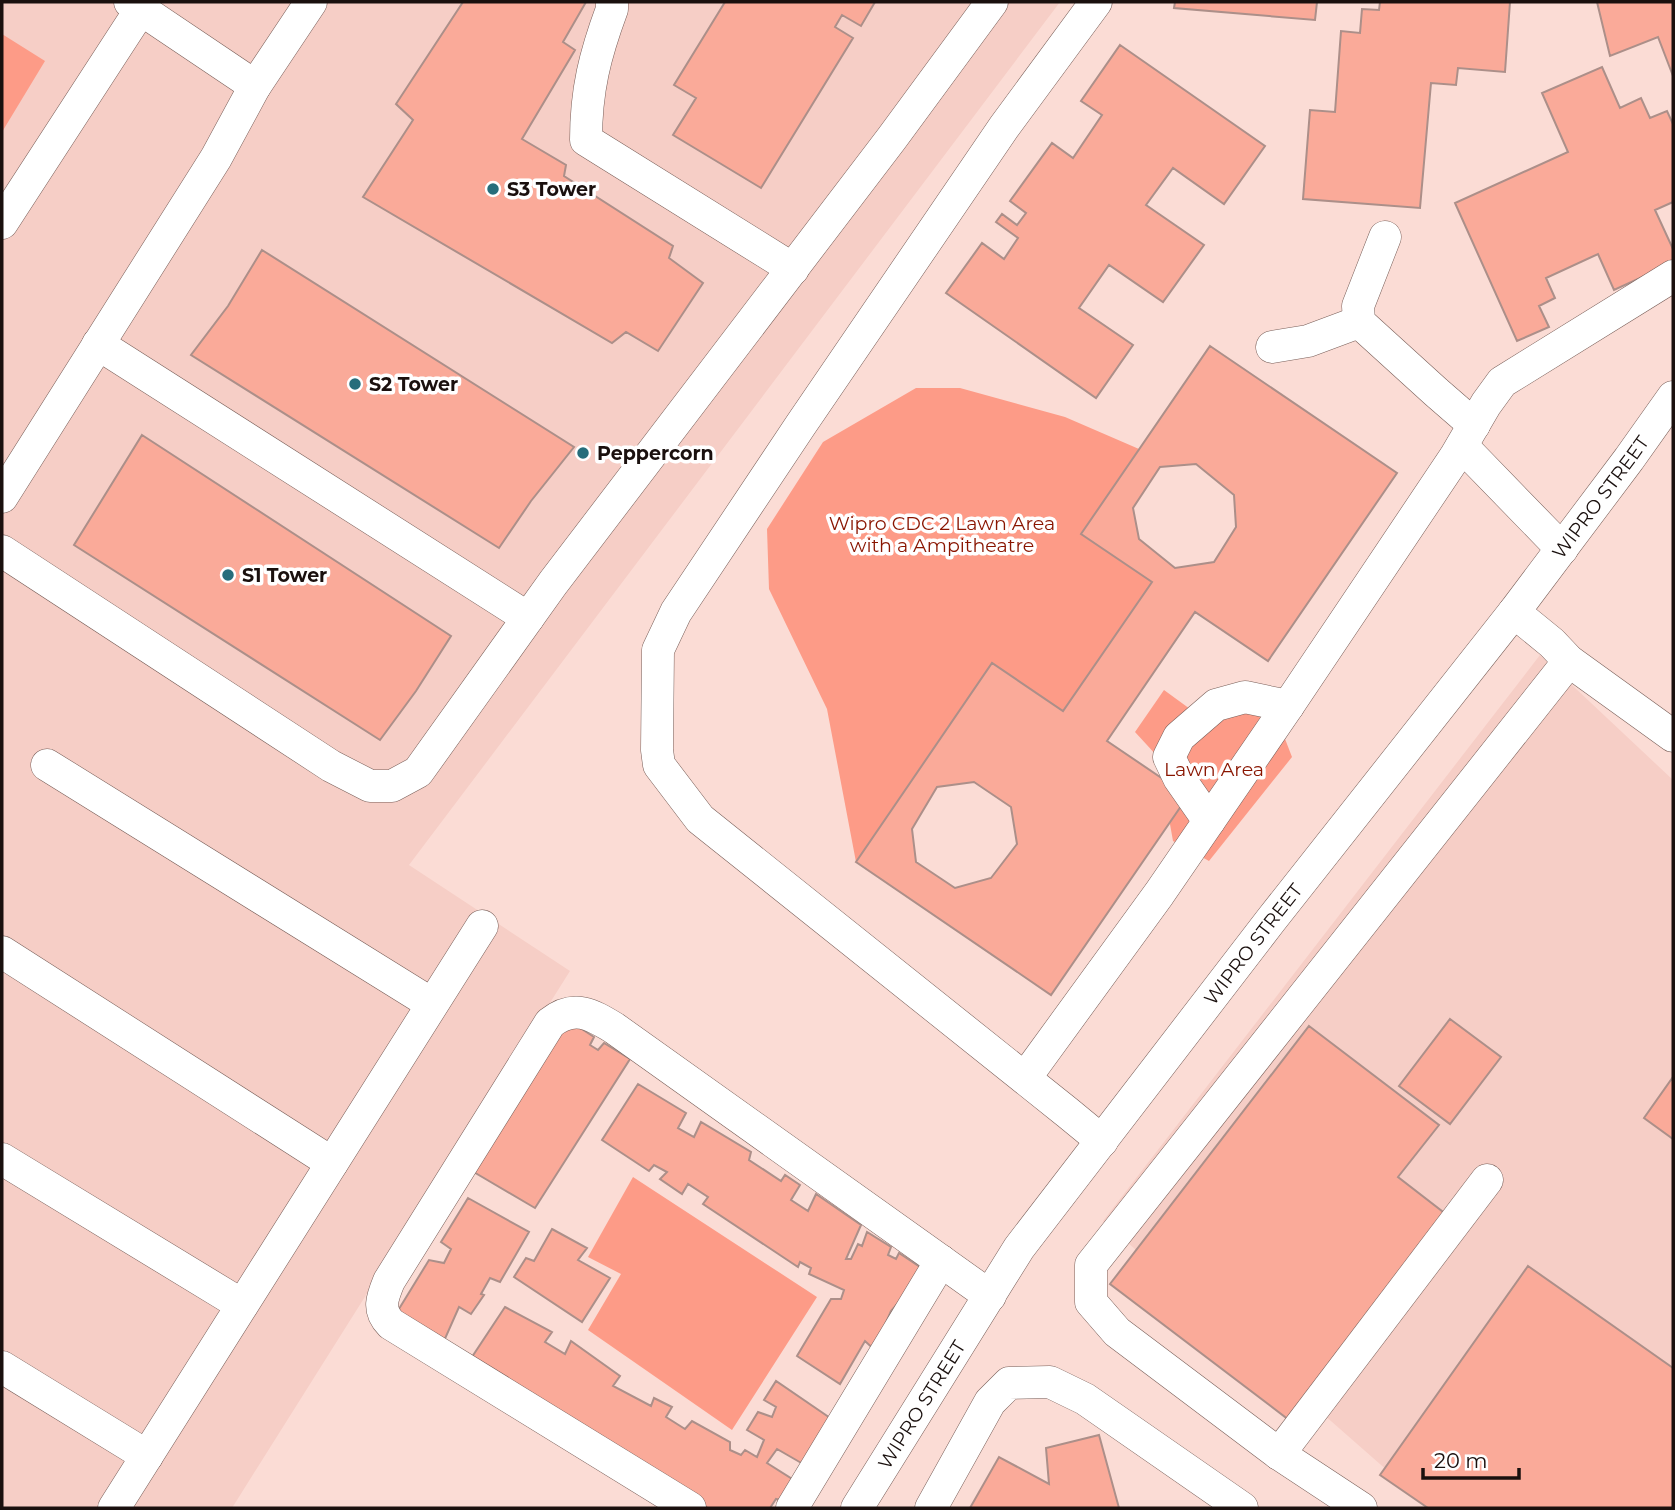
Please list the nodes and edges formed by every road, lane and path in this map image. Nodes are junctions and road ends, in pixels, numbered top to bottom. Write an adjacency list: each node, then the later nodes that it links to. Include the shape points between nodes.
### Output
1 (310, 2): 6 (street)
2 (612, 2): 9 (street, via 590,84 586,140)
3 (992, 2): 9 (street)
4 (1096, 2): 29 (street, via 1004,127 800,426 676,612 658,650 659,765 700,818)
5 (136, 6): 6 (street); 7 (street)
6 (255, 86): 12 (street, via 216,158)
7 (2, 223)
8 (1385, 237): 11 (street, via 1358,306)
9 (793, 269): 20 (street)
10 (1673, 276): 15 (street, via 1502,382)
11 (1359, 322): 13 (street, via 1308,341); 15 (street, via 1436,393)
12 (98, 345): 16 (street); 20 (street)
13 (1272, 347)
14 (1673, 397): 17 (street, WIPRO STREET)
15 (1468, 435): 17 (street); 22 (street)
16 (2, 496)
17 (1562, 549): 19 (street, WIPRO STREET)
18 (2, 551): 20 (street, via 331,766 370,786 392,786 418,772)
19 (1514, 612): 21 (street); 30 (street, WIPRO STREET)
20 (528, 618)
21 (1569, 661): 23 (street); 38 (street, via 1091,1265 1091,1302 1117,1332)
22 (1288, 706): 25 (street); 25 (street, via 1245,697 1216,705 1179,737 1169,757)
23 (1673, 736)
24 (47, 765): 28 (street)
25 (1209, 821): 29 (street)
26 (482, 926): 28 (street)
27 (2, 952): 32 (street)
28 (432, 1004): 32 (street)
29 (1025, 1079): 30 (street)
30 (1102, 1141): 35 (street, WIPRO STREET, via 1019,1248)
31 (2, 1159): 36 (street)
32 (332, 1163): 36 (street)
33 (1487, 1180): 38 (street)
34 (941, 1261): 35 (street); 41 (street, via 614,1028 582,1013 561,1014 550,1023 389,1281 383,1317); 42 (street)
35 (990, 1296): 43 (street, WIPRO STREET)
36 (242, 1305): 39 (street)
37 (2, 1367): 39 (street)
38 (1279, 1454): 46 (street)
39 (147, 1456): 40 (street)
40 (114, 1508)
41 (690, 1508)
42 (792, 1508)
43 (857, 1508)
44 (931, 1508): 45 (street, via 990,1402 1009,1383 1050,1382 1085,1399)
45 (1242, 1508)
46 (1361, 1508)

